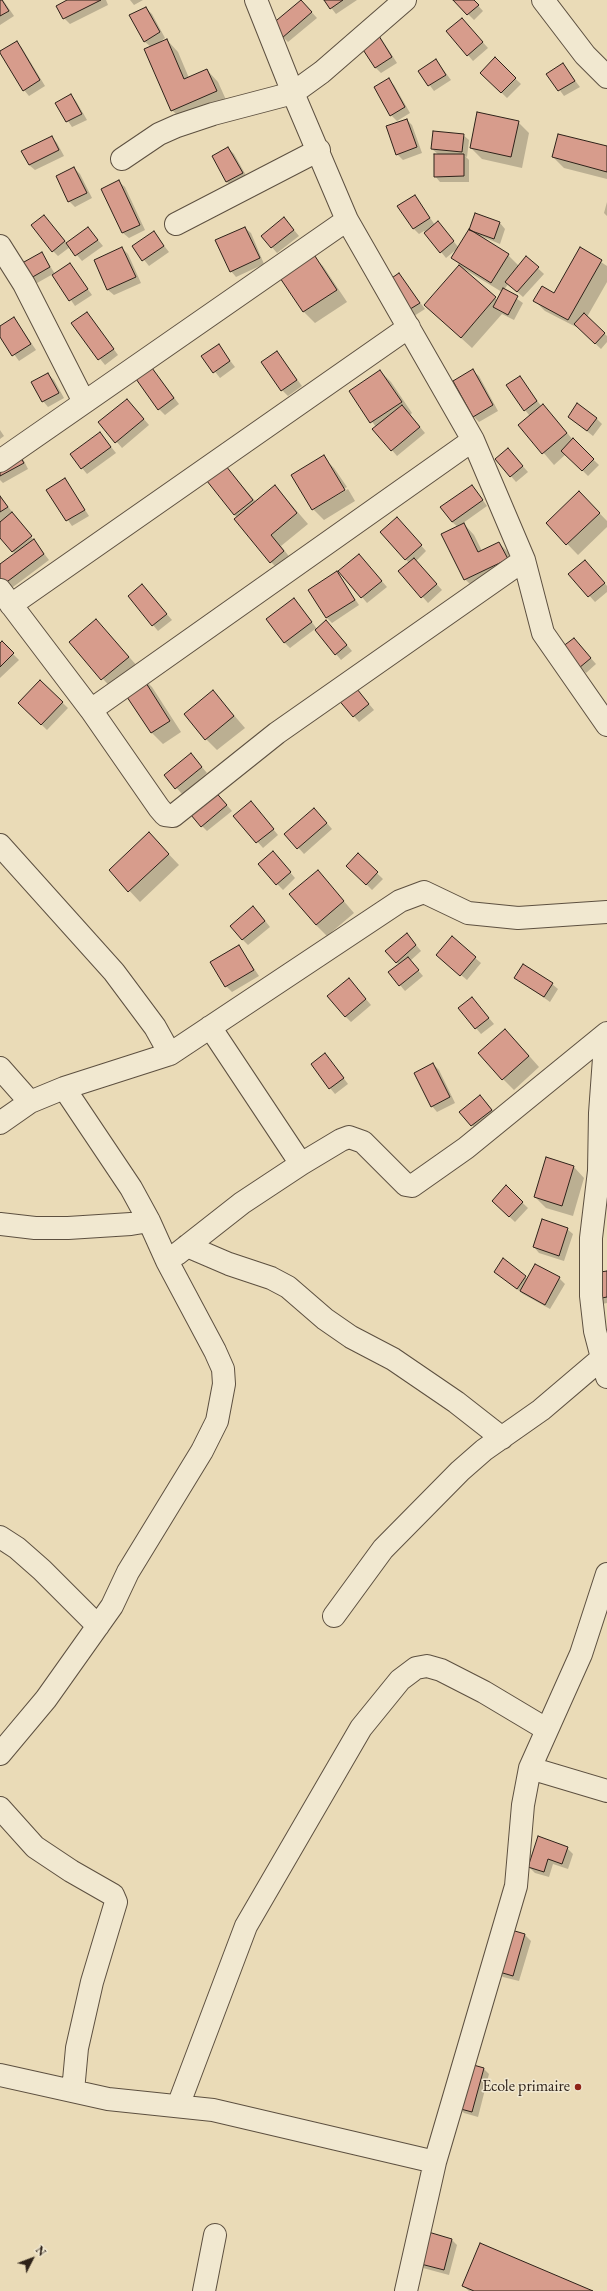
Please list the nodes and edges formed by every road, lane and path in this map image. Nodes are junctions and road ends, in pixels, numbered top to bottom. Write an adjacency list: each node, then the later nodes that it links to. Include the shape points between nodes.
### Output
1 (256, 0): 5 (street)
2 (405, 0): 5 (street, via 322,72)
3 (543, 0): 4 (street, via 585,55)
4 (607, 77)
5 (293, 93): 6 (street); 7 (street, via 177,126 159,134)
6 (319, 150): 8 (street); 9 (street)
7 (122, 159)
8 (347, 220): 11 (street); 12 (street)
9 (176, 224)
10 (0, 246): 12 (street, via 24,284)
11 (408, 327): 13 (street); 16 (street)
12 (84, 402): 14 (street)
13 (473, 440): 15 (street); 17 (street)
14 (0, 461)
15 (524, 560): 17 (street, via 277,733 173,816 165,814 159,808); 18 (street, via 543,633)
16 (6, 597): 17 (street)
17 (90, 710)
18 (607, 726)
19 (0, 845): 24 (street, via 114,972 155,1027)
20 (607, 912): 21 (street, via 518,918 468,913 424,892 380,912)
21 (210, 1027): 24 (street); 29 (street)
22 (607, 1033): 29 (street, via 466,1148 412,1186 406,1184 363,1142 349,1137)
23 (607, 1048): 34 (street, via 600,1113 599,1171 591,1238 591,1296 595,1331)
24 (170, 1054): 26 (street)
25 (0, 1068): 27 (street)
26 (64, 1088): 27 (street); 30 (street, via 131,1188)
27 (30, 1102): 28 (street)
28 (0, 1123)
29 (301, 1164): 32 (street, via 242,1203)
30 (149, 1221): 31 (street, via 42,1228); 33 (street)
31 (0, 1224)
32 (187, 1246): 33 (street); 35 (street, via 288,1286 325,1319 393,1359 456,1402)
33 (167, 1261): 39 (street, via 191,1302 223,1369 222,1402 202,1451)
34 (604, 1368): 35 (street)
35 (502, 1438): 38 (street, via 460,1471 400,1530 360,1578)
36 (0, 1537): 39 (street, via 42,1570)
37 (607, 1574): 40 (street, via 581,1654)
38 (334, 1616)
39 (98, 1626): 41 (street, via 46,1699)
40 (546, 1729): 42 (street); 47 (street, via 441,1670 427,1666 416,1668 400,1680 361,1728 246,1926)
41 (0, 1754)
42 (530, 1768): 43 (street); 48 (street, via 524,1799 516,1886)
43 (607, 1791)
44 (0, 1808): 46 (street, via 35,1846 113,1896 116,1902 92,1982 79,2041)
45 (0, 2075): 46 (street)
46 (73, 2091): 47 (street, via 108,2099)
47 (178, 2106): 48 (street, via 212,2110)
48 (435, 2162): 51 (street)
49 (215, 2235): 50 (street)
50 (204, 2291)
51 (406, 2291)

